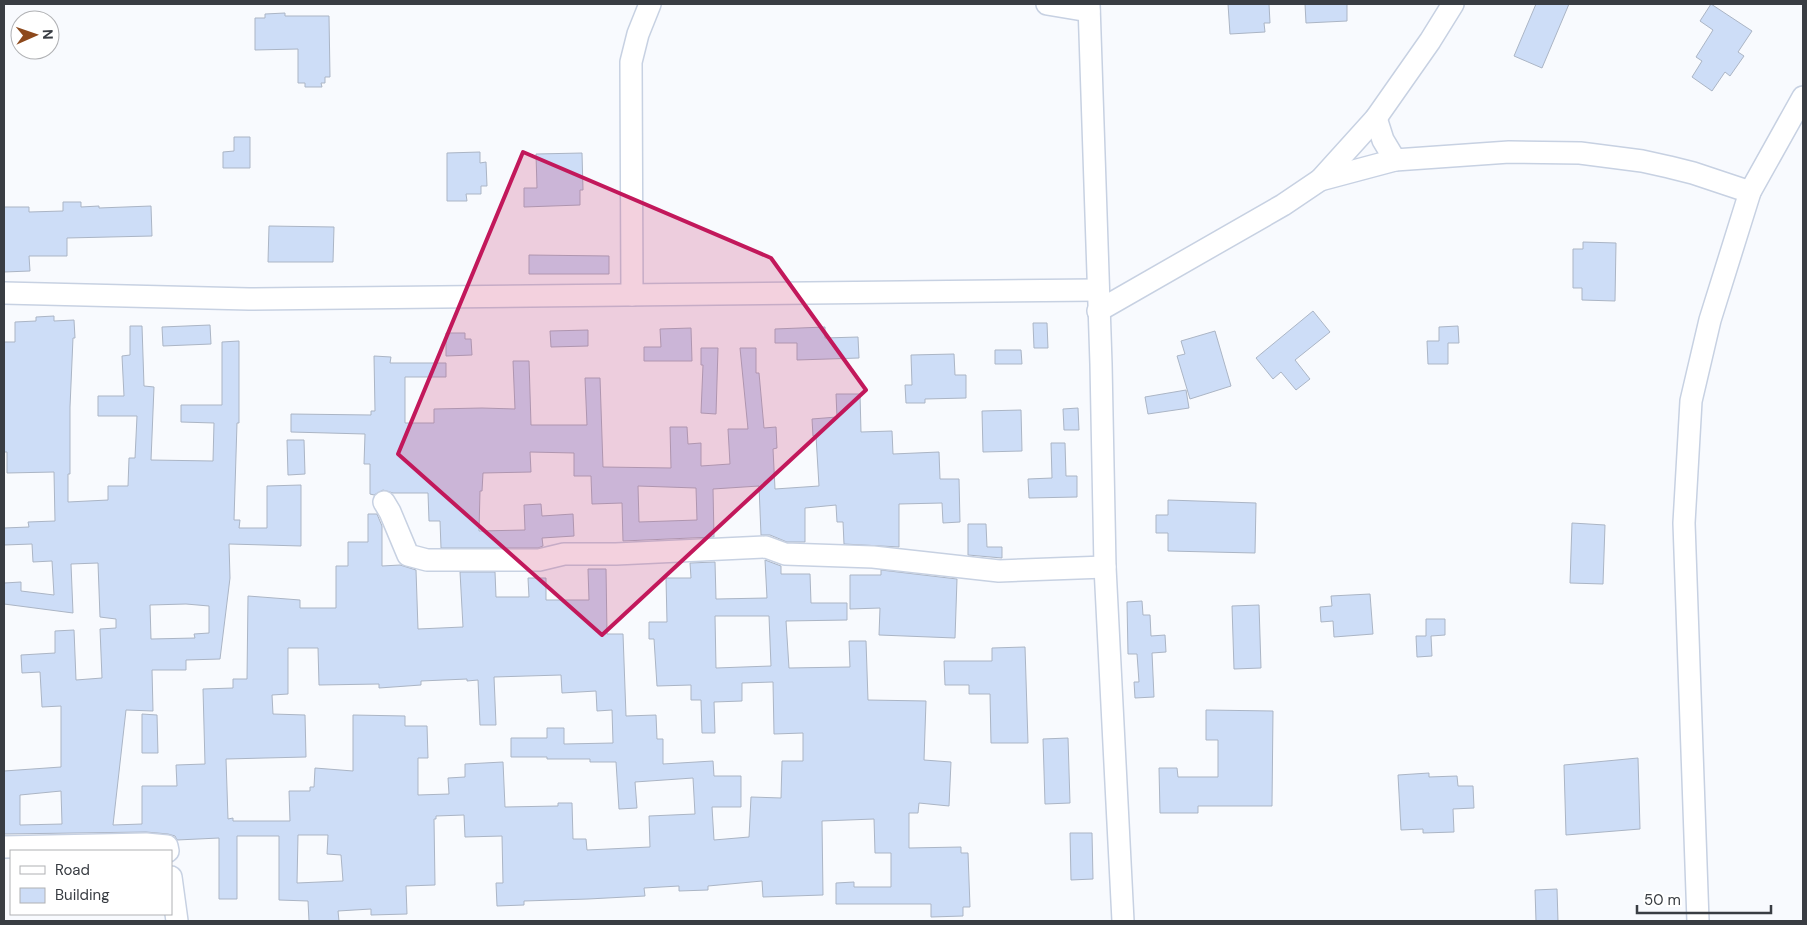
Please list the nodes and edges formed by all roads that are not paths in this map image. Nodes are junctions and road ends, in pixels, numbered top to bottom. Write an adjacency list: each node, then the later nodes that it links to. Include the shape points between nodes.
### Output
1 (650, 4): 12 (street, via 631,62)
2 (1047, 4): 4 (street)
3 (1454, 4): 6 (street)
4 (1089, 7): 10 (street)
5 (1803, 97): 9 (street)
6 (1376, 118): 7 (street, via 1383,140); 8 (street)
7 (1395, 160): 8 (street); 9 (street, via 1508,152 1599,154 1693,173)
8 (1320, 180): 13 (street)
9 (1750, 192): 21 (street, via 1710,320 1691,400 1684,523)
10 (1098, 290): 12 (street); 13 (street)
11 (4, 294): 12 (street, via 249,298)
12 (632, 295)
13 (1098, 311): 15 (street)
14 (384, 502): 15 (street, via 408,555 427,560 539,560 564,554 766,546 786,554 873,557 999,571)
15 (1105, 567): 20 (street)
16 (4, 848): 17 (street, via 146,844 167,846)
17 (168, 850)
18 (172, 884): 19 (street)
19 (177, 921)
20 (1124, 921)
21 (1698, 921)

